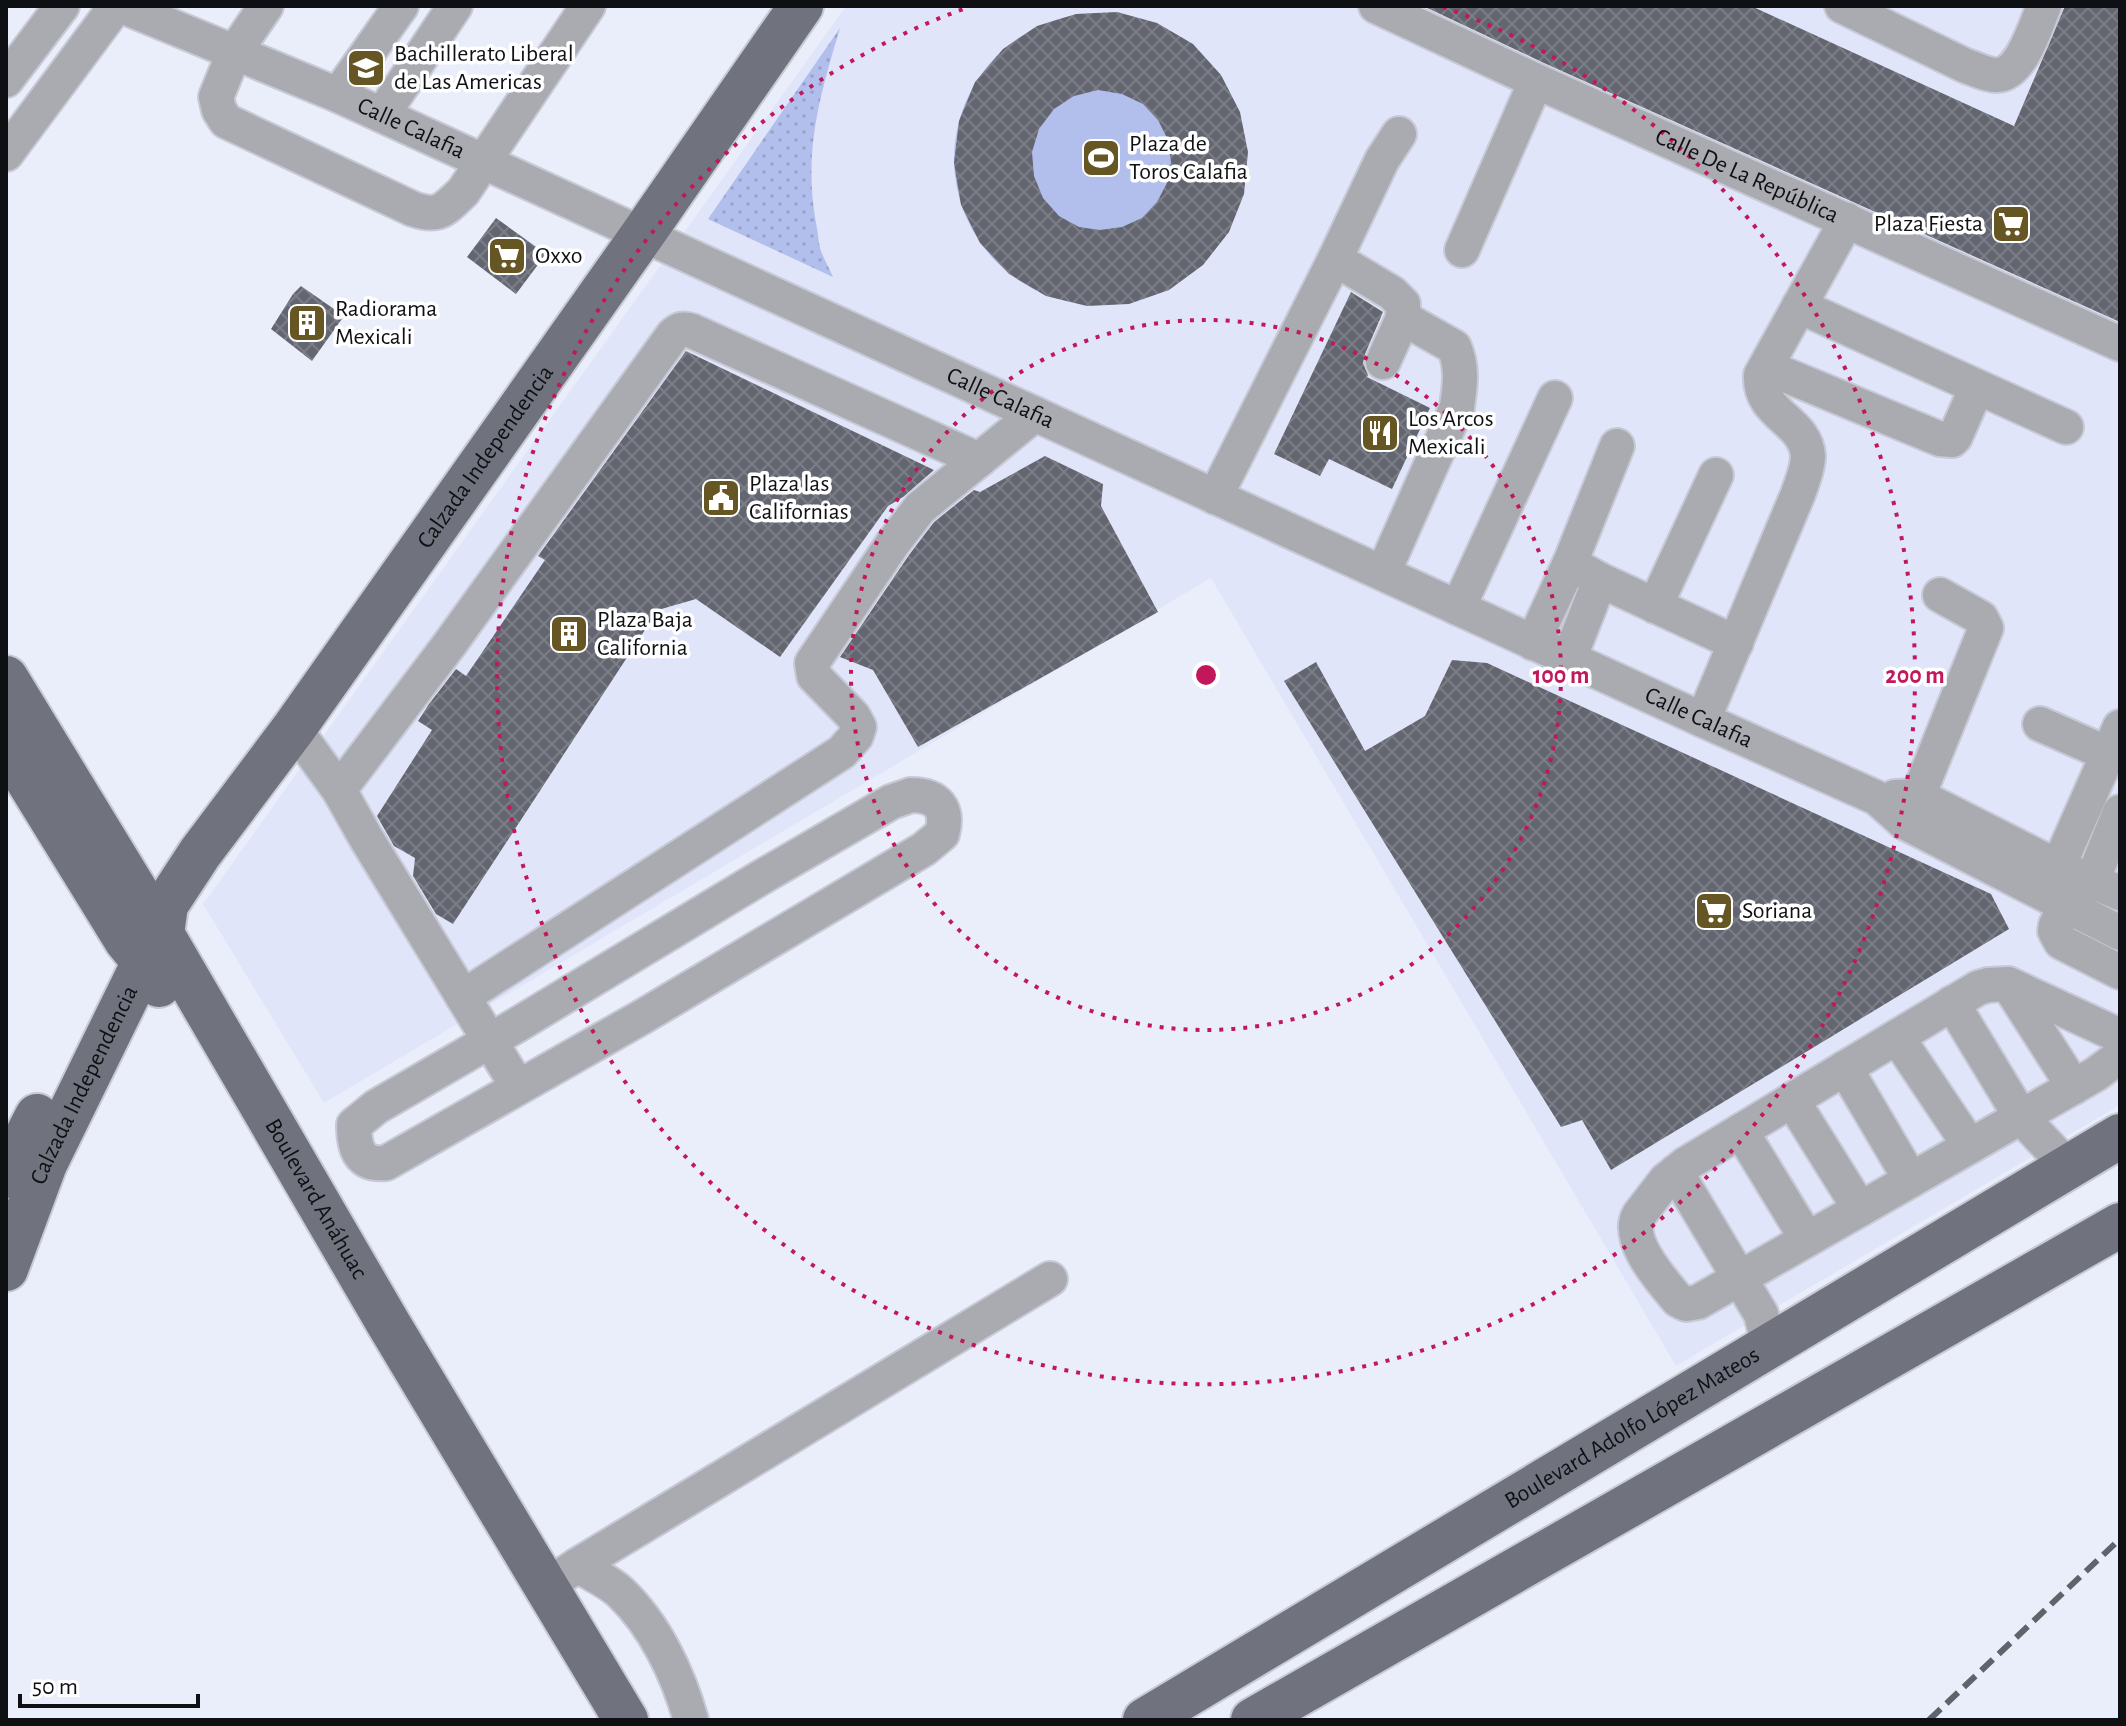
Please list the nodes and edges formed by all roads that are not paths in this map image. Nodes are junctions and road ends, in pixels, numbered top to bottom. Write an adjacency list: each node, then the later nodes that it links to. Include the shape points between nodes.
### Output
1 (62, 6): 12 (street)
2 (119, 6): 11 (street, Calle Calafia); 17 (street)
3 (266, 6): 11 (street)
4 (401, 6): 14 (street)
5 (455, 6): 15 (street)
6 (588, 6): 18 (street)
7 (801, 6): 20 (main road, Calzada Independencia)
8 (1376, 6): 13 (street, Calle De La República)
9 (1842, 6): 10 (street, via 1966,66 2000,75 2020,61)
10 (2044, 6)
11 (234, 53): 14 (street, Calle Calafia); 18 (street, via 216,97 226,121 413,209 429,215 443,210 463,192)
12 (6, 80)
13 (1536, 81): 19 (street, Calle De La República); 21 (street)
14 (338, 95): 15 (street, Calle Calafia)
15 (382, 115): 18 (street, Calle Calafia)
16 (1399, 134): 22 (street)
17 (6, 154)
18 (483, 161): 20 (street, Calle Calafia)
19 (1847, 220): 23 (street); 25 (street, Calle De La República)
20 (643, 234): 30 (street, Calle Calafia); 48 (main road, Calzada Independencia)
21 (1462, 250)
22 (1335, 259): 24 (street, via 1398,298); 35 (street)
23 (1799, 306): 27 (street); 28 (street)
24 (1403, 318): 26 (street); 37 (street, via 1454,347 1461,383 1457,407)
25 (2120, 344)
26 (1383, 362)
27 (1766, 367): 28 (street, via 1947,440 1955,437); 43 (street, via 1761,375 1763,395 1800,435 1808,458)
28 (1977, 387): 31 (street)
29 (1555, 398): 41 (street)
30 (1035, 414): 33 (street); 35 (street, Calle Calafia)
31 (2066, 427)
32 (1617, 446): 36 (street)
33 (979, 460): 51 (street, via 679,329); 61 (street, via 909,521 812,663 814,676 859,727 842,752)
34 (1716, 475): 40 (street)
35 (1215, 497): 37 (street, Calle Calafia)
36 (1570, 563): 38 (street); 42 (street)
37 (1383, 573): 41 (street, Calle Calafia)
38 (1600, 580): 40 (street); 44 (street)
39 (1940, 595): 52 (street, via 1981,618 1986,628)
40 (1655, 606): 43 (street)
41 (1458, 608): 42 (street, Calle Calafia)
42 (1533, 643): 44 (street, Calle Calafia)
43 (1736, 643): 46 (street)
44 (1569, 659): 46 (street, Calle Calafia)
45 (6, 678): 57 (main road, Boulevard Anáhuac)
46 (1703, 720): 52 (street, Calle Calafia)
47 (2040, 724): 49 (street)
48 (294, 728): 51 (street); 57 (main road, Calzada Independencia)
49 (2114, 740): 54 (street)
50 (6, 745): 57 (main road, Boulevard Anáhuac)
51 (339, 790): 61 (street)
52 (1911, 809): 54 (street, Calle Calafia); 56 (street)
53 (2120, 812): 55 (street)
54 (2058, 867): 55 (street, Calle Calafia)
55 (2106, 887)
56 (2066, 906): 58 (street); 59 (street, via 2055,931 2061,942)
57 (149, 930): 77 (main road, Calzada Independencia); 82 (main road, Calzada Independencia, via 45,1164); 86 (main road, Boulevard Anáhuac, via 388,1323); 87 (main road, Boulevard Anáhuac, via 374,1334)
58 (2120, 933)
59 (2120, 972)
60 (2008, 984): 62 (street, via 1978,988); 63 (street); 69 (street)
61 (463, 997): 65 (street)
62 (1952, 1003): 64 (street); 71 (street)
63 (2120, 1036)
64 (1897, 1037): 67 (street); 74 (street)
65 (490, 1041): 68 (street); 68 (street, via 361,1118 354,1125 357,1150 375,1164 386,1163); 68 (street, via 891,802 926,795 940,808 942,834 924,849)
66 (2120, 1056): 69 (street)
67 (1845, 1068): 70 (street); 78 (street)
68 (518, 1087)
69 (2074, 1087): 71 (street)
70 (1792, 1100): 72 (street); 79 (street)
71 (2021, 1117): 74 (street); 75 (street)
72 (1741, 1131): 76 (street); 81 (street)
73 (2118, 1136): 75 (main road, Boulevard Adolfo López Mateos)
74 (1970, 1146): 78 (street)
75 (2068, 1167): 85 (main road, Boulevard Adolfo López Mateos)
76 (1676, 1172): 83 (street); 83 (street, via 1635,1222 1640,1246 1686,1304)
77 (6, 1176)
78 (1911, 1180): 79 (street)
79 (1860, 1209): 81 (street)
80 (2120, 1225): 91 (main road)
81 (1807, 1239): 83 (street)
82 (6, 1269)
83 (1740, 1277): 85 (street, via 1761,1314)
84 (1050, 1279): 86 (street)
85 (1769, 1345): 90 (main road, Boulevard Adolfo López Mateos)
86 (562, 1576): 88 (main road, Boulevard Anáhuac); 89 (street, via 617,1589 641,1614 683,1693)
87 (602, 1720)
88 (626, 1720)
89 (691, 1720)
90 (1145, 1720)
91 (1253, 1720)

